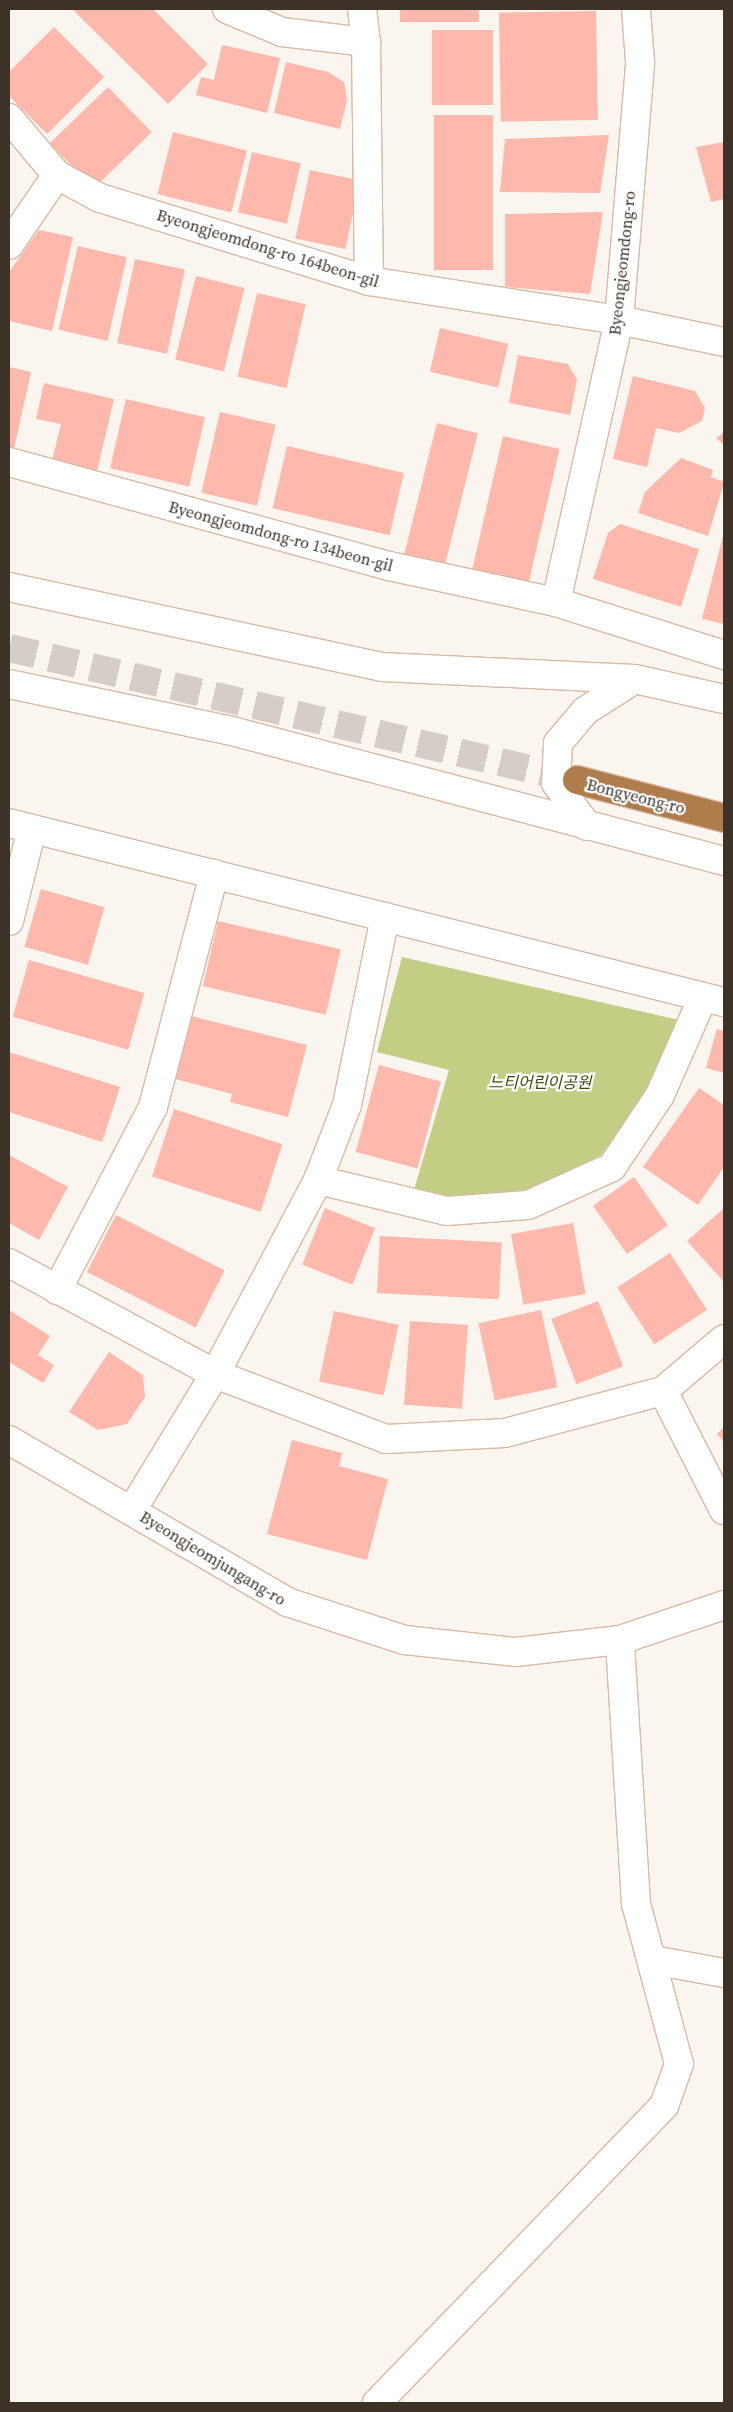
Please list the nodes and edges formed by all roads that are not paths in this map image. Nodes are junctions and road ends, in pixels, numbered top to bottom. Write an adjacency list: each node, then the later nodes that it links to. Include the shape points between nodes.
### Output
1 (227, 9): 4 (street, via 282,32)
2 (362, 9): 4 (street)
3 (636, 9): 9 (street, Byeongjeomdong-ro, via 640,62)
4 (366, 42): 8 (street)
5 (9, 118): 6 (street, Byeongjeomdong-ro 164beon-gil)
6 (57, 175): 7 (street); 8 (street, Byeongjeomdong-ro 164beon-gil, via 100,198)
7 (9, 245)
8 (369, 281): 9 (street, Byeongjeomdong-ro 164beon-gil)
9 (619, 320): 10 (street); 13 (street, Byeongjeomdong-ro)
10 (724, 342)
11 (9, 462): 13 (street, Byeongjeomdong-ro 134beon-gil, via 388,566)
12 (9, 587): 15 (street, via 382,667)
13 (556, 602): 14 (street)
14 (724, 655)
15 (635, 678): 17 (street); 21 (street, via 585,711 558,742 556,783)
16 (9, 684): 21 (street, via 228,730)
17 (724, 698)
18 (724, 802): 19 (highway, Bongyeong-ro, via 577,780)
19 (724, 818)
20 (20, 826): 23 (street); 25 (street)
21 (587, 826): 22 (street)
22 (724, 861)
23 (214, 874): 24 (street); 29 (street, via 153,1106)
24 (385, 917): 26 (street); 27 (street, via 347,1105)
25 (9, 921)
26 (713, 999): 27 (street, via 660,1095 612,1167 528,1205 447,1211)
27 (318, 1180): 31 (street)
28 (9, 1262): 29 (street)
29 (57, 1290): 31 (street)
30 (724, 1339): 32 (street)
31 (215, 1374): 32 (street, via 386,1439 504,1433); 34 (street)
32 (663, 1390): 35 (street)
33 (9, 1440): 34 (street, Byeongjeomjungang-ro)
34 (132, 1510): 37 (street, Byeongjeomjungang-ro, via 287,1602 405,1640 516,1652)
35 (724, 1510)
36 (724, 1604): 37 (street, Byeongjeomjungang-ro)
37 (620, 1640): 38 (street, via 636,1904)
38 (653, 1960): 39 (street); 40 (street, via 679,2064 664,2106)
39 (724, 1973)
40 (377, 2403)

